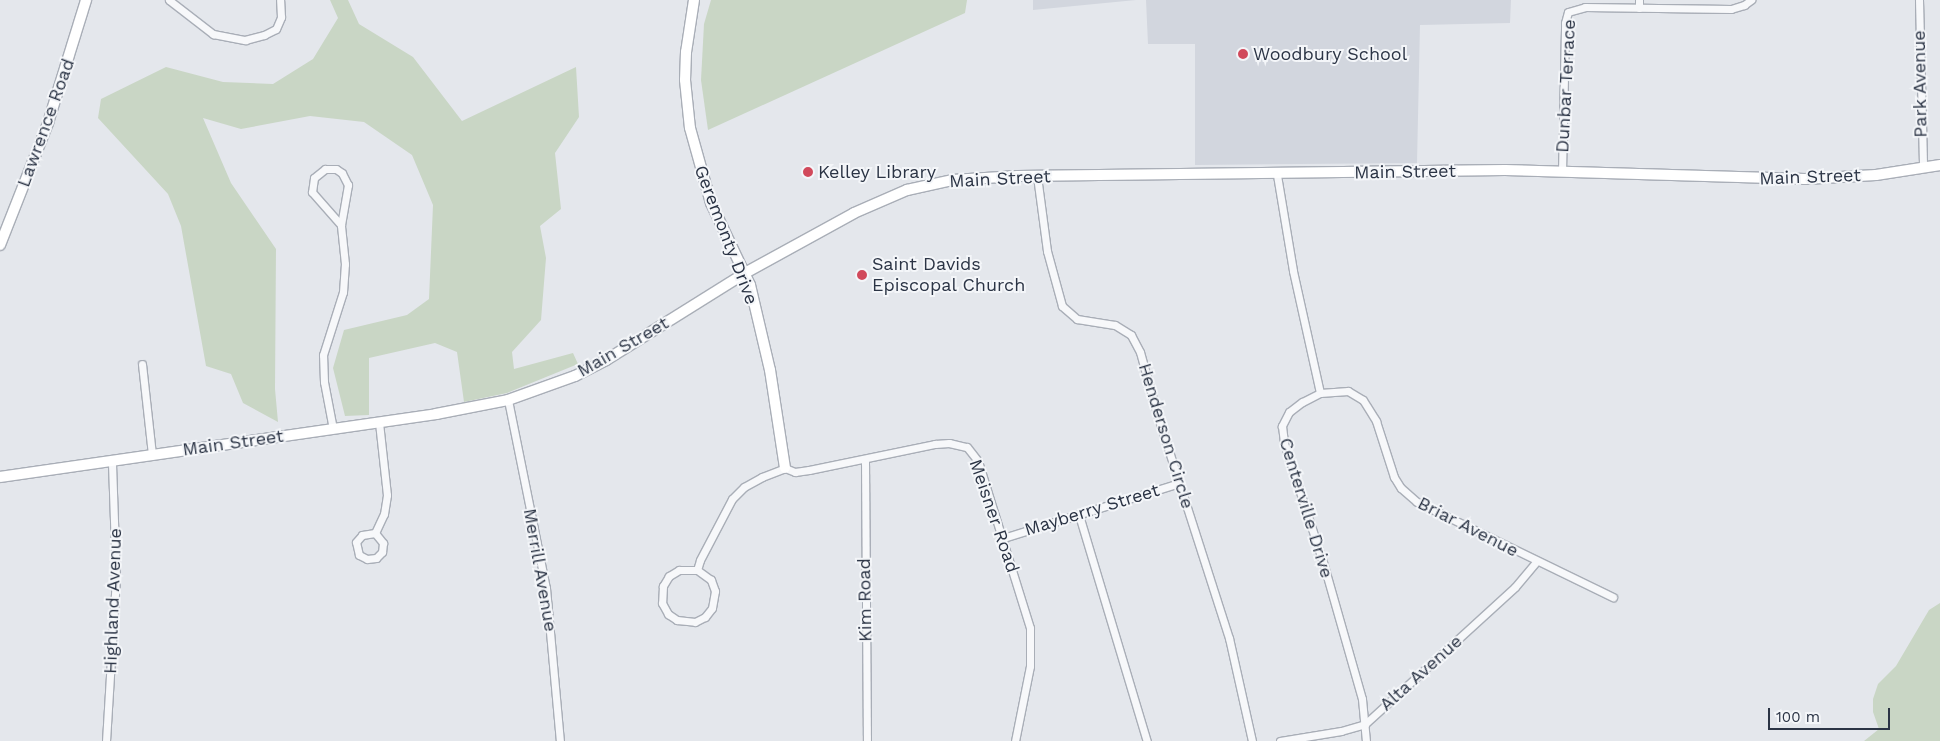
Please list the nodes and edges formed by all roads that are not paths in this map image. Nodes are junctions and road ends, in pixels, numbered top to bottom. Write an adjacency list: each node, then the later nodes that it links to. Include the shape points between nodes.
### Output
1 (86, 0): 15 (main road, Lawrence Road, via 48,123)
2 (169, 0): 3 (street, via 213,34 244,40 264,36 276,29 281,17)
3 (280, 0)
4 (694, 0): 16 (main road, Geremonty Drive, via 686,52 690,128 711,203)
5 (1639, 0): 8 (street)
6 (1751, 0): 8 (street, via 1730,9)
7 (1919, 0): 10 (street, Park Avenue)
8 (1639, 8): 11 (street, Dunbar Terrace, via 1580,7 1567,14)
9 (1940, 165): 10 (main road, Main Street)
10 (1923, 168): 11 (main road, Main Street, via 1856,177 1805,179)
11 (1562, 172): 12 (main road, Main Street, via 1505,170)
12 (1277, 175): 13 (main road, Main Street); 18 (street, via 1293,271)
13 (1037, 176): 16 (main road, Main Street, via 952,180 907,190 854,213); 27 (street, Henderson Circle, via 1047,251 1062,306 1077,319 1115,325 1131,335 1140,352)
14 (341, 225): 14 (street, via 312,192 314,178 325,169 339,171 348,182); 21 (street, via 345,264 343,292 326,344 322,368)
15 (0, 245)
16 (745, 273): 19 (main road, Main Street, via 606,360 575,376); 25 (main road, Geremonty Drive, via 770,370)
17 (142, 364): 22 (street)
18 (1320, 393): 31 (street, Briar Avenue, via 1348,391 1363,400 1376,421 1394,477 1411,498); 34 (street, Centerville Drive, via 1289,412 1282,434 1292,474 1331,587 1363,703)
19 (508, 400): 20 (main road, Main Street); 36 (street, Merrill Avenue, via 546,588)
20 (379, 422): 21 (main road, Main Street); 29 (street, via 387,495 384,514)
21 (333, 429): 22 (main road, Main Street)
22 (152, 455): 24 (main road, Main Street)
23 (865, 460): 25 (street, Meisner Road, via 795,472); 30 (street, Meisner Road, via 936,444 967,447 978,461); 37 (street, Kim Road)
24 (112, 461): 26 (main road, Main Street); 35 (street, Highland Avenue, via 116,578)
25 (785, 468): 32 (street, via 752,482 738,493 707,544)
26 (0, 477)
27 (1180, 482): 28 (street, Mayberry Street); 40 (street, Henderson Circle, via 1229,638)
28 (1079, 514): 30 (street, Mayberry Street); 39 (street)
29 (375, 533): 29 (street, via 362,534 356,542 359,555 367,559 376,558 382,552 383,543)
30 (1003, 538): 38 (street, Meisner Road, via 1031,638 1030,666)
31 (1537, 561): 33 (street, Briar Avenue); 34 (street, Alta Avenue, via 1515,587)
32 (697, 570): 32 (street, via 707,576 713,586 712,608 705,617 694,622 677,620 668,614 662,603 663,586 669,576 679,570)
33 (1613, 597)
34 (1365, 724): 41 (street, Alta Avenue); 42 (street, Centerville Drive)
35 (106, 741)
36 (560, 741)
37 (866, 741)
38 (1015, 741)
39 (1147, 741)
40 (1252, 741)
41 (1280, 741)
42 (1366, 741)

